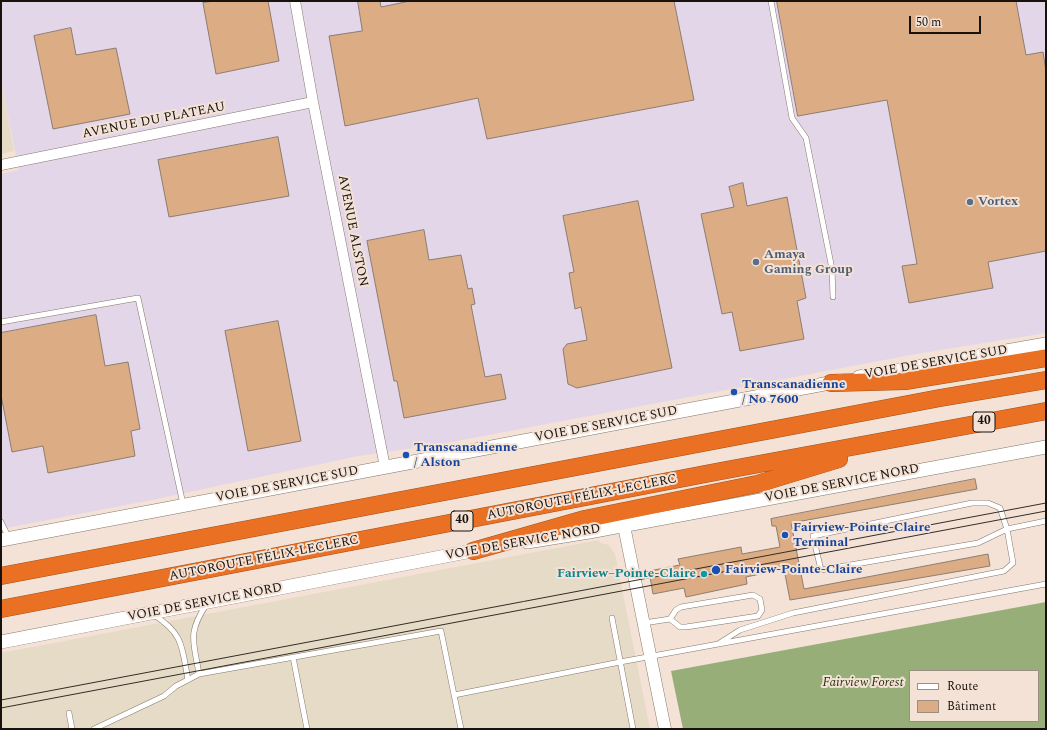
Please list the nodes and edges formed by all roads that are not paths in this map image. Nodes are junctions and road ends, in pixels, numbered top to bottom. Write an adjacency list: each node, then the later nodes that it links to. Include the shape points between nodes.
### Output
1 (295, 1): 3 (street, AVENUE ALSTON)
2 (771, 1): 5 (lane, via 792,118 806,138 832,269)
3 (313, 102): 4 (street, AVENUE DU PLATEAU); 14 (street, AVENUE ALSTON)
4 (1, 165)
5 (833, 297)
6 (1, 322): 15 (lane, via 138,298)
7 (1046, 344): 10 (main road, VOIE DE SERVICE SUD)
8 (1046, 358): 10 (highway, via 905,381)
9 (1046, 380): 22 (highway)
10 (831, 383): 14 (main road, VOIE DE SERVICE SUD)
11 (1046, 412): 12 (highway, AUTOROUTE FÉLIX-LECLERC / 40)
12 (923, 433): 21 (highway, via 757,484 585,519); 25 (highway, AUTOROUTE FÉLIX-LECLERC / 40)
13 (1046, 447): 18 (main road, VOIE DE SERVICE NORD)
14 (386, 467): 15 (main road, VOIE DE SERVICE SUD)
15 (183, 505): 20 (main road, VOIE DE SERVICE SUD)
16 (1046, 521): 19 (lane)
17 (1, 522): 20 (lane)
18 (624, 526): 21 (main road, VOIE DE SERVICE NORD); 29 (street)
19 (1007, 529): 19 (lane, via 1000,508 988,503 972,503 813,536 821,570 978,543); 31 (lane, via 1013,563 1004,571 793,613 740,630)
20 (5, 539)
21 (473, 551): 24 (main road, VOIE DE SERVICE NORD)
22 (1, 576)
23 (1046, 584): 31 (lane)
24 (207, 602): 26 (main road, VOIE DE SERVICE NORD); 35 (lane, via 197,618 193,632)
25 (1, 609)
26 (152, 613): 30 (main road, VOIE DE SERVICE NORD); 36 (lane, via 168,623 177,636)
27 (612, 618): 34 (lane)
28 (670, 618): 28 (lane, via 680,627 686,627 758,616 762,610 760,599 754,595 681,607); 29 (lane)
29 (644, 623): 33 (street)
30 (1, 642)
31 (718, 644): 33 (lane)
32 (293, 657): 35 (lane); 37 (lane, via 441,631); 41 (lane)
33 (651, 657): 34 (lane); 44 (street)
34 (620, 662): 37 (lane); 43 (lane)
35 (200, 674): 36 (lane)
36 (188, 680): 40 (lane, via 164,696)
37 (454, 695): 42 (lane)
38 (69, 713): 39 (lane)
39 (72, 729)
40 (94, 729)
41 (307, 729)
42 (461, 729)
43 (633, 729)
44 (665, 729)

